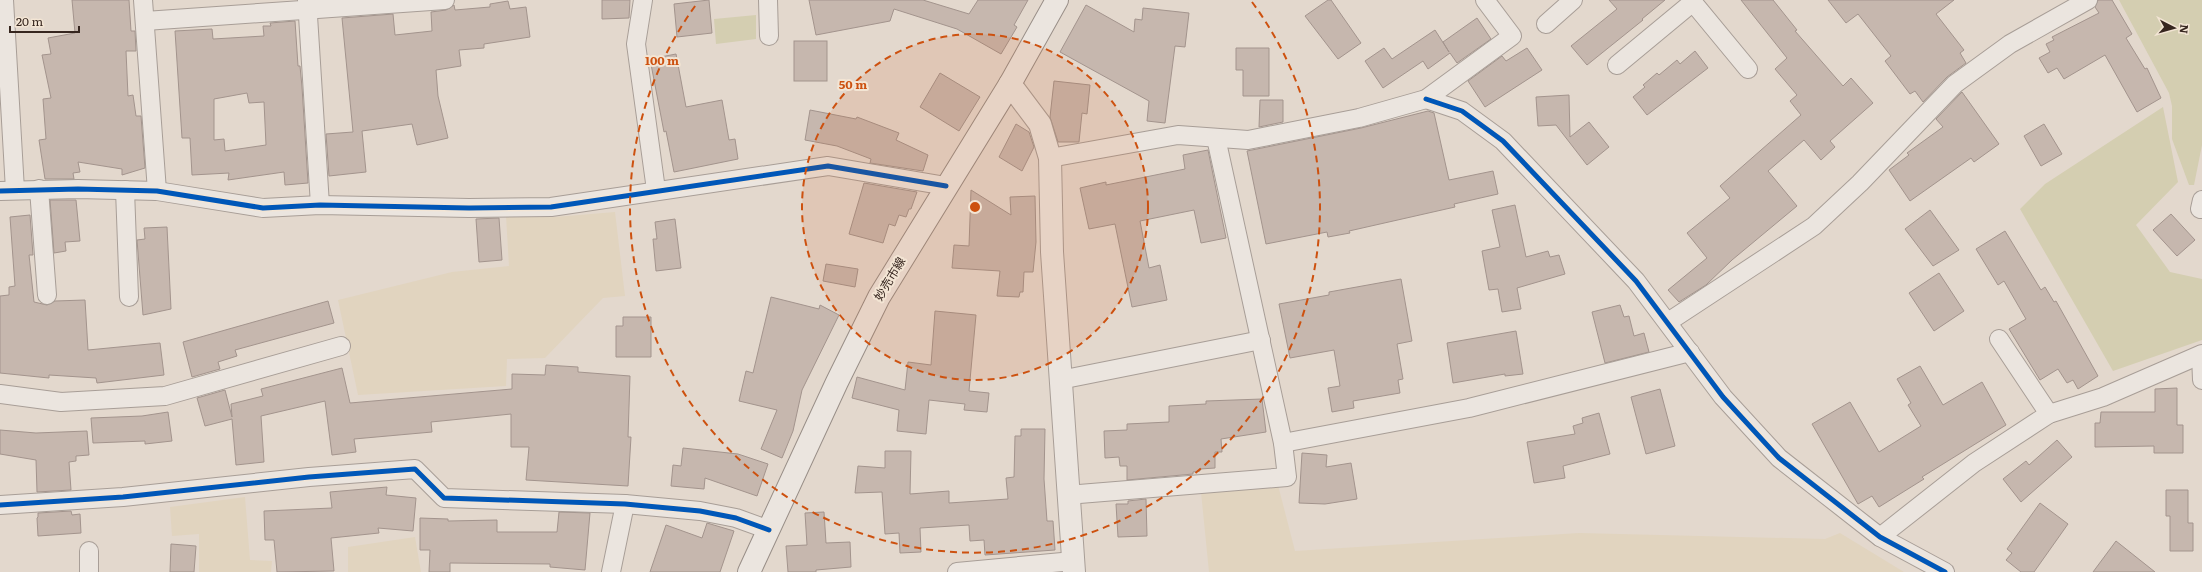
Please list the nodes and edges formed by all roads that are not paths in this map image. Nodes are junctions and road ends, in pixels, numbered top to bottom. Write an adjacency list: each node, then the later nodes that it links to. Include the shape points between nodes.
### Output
1 (4, 0): 23 (street)
2 (143, 0): 12 (street)
3 (445, 0): 11 (street)
4 (643, 0): 25 (street, via 636,44)
5 (768, 0): 14 (street)
6 (1057, 0): 17 (main road, 妙売市線)
7 (1485, 0): 18 (street, via 1512,36)
8 (1572, 0): 13 (street)
9 (2088, 0): 32 (street, via 2010,44 1955,84 1860,183 1814,226)
10 (1692, 1): 15 (street); 16 (street)
11 (307, 5): 12 (street); 28 (street)
12 (145, 21): 26 (street)
13 (1546, 24)
14 (769, 36)
15 (1617, 65)
16 (1748, 69)
17 (1010, 84): 20 (main road, via 1040,124); 21 (main road, 妙売市線)
18 (1426, 99): 19 (street, via 1359,118 1248,140); 32 (street, via 1462,111 1503,141 1636,282)
19 (1216, 138): 20 (street, via 1178,134); 34 (street)
20 (1050, 158): 38 (main road, via 1052,252)
21 (946, 186): 25 (street, via 828,166); 46 (main road, 妙売市線, via 879,297)
22 (39, 189): 23 (street); 24 (street); 30 (street)
23 (8, 190)
24 (125, 190): 26 (street); 31 (street)
25 (656, 190): 28 (street, via 551,207)
26 (156, 191): 28 (street, via 263,208)
27 (2202, 200): 29 (street)
28 (320, 205)
29 (2202, 209)
30 (47, 295)
31 (129, 297)
32 (1668, 322): 36 (street)
33 (1999, 339): 41 (street)
34 (1261, 340): 38 (street); 42 (street)
35 (341, 346): 40 (street, via 165,396 62,402)
36 (1690, 352): 42 (street, via 1469,408); 47 (street, via 1723,397 1780,458)
37 (2202, 355): 39 (street); 41 (street, via 2102,397)
38 (1060, 380): 43 (main road)
39 (2202, 380)
40 (0, 394)
41 (2049, 414): 47 (street, via 1974,463)
42 (1283, 444): 43 (street, via 1287,477)
43 (1067, 495): 49 (main road)
44 (625, 504): 45 (street, via 444,498 415,469 309,477 123,497); 46 (street, via 736,518); 51 (street)
45 (0, 505)
46 (769, 530): 52 (main road, 妙売市線)
47 (1880, 537): 54 (street)
48 (89, 551): 50 (street)
49 (1073, 567): 53 (street)
50 (89, 572)
51 (611, 572)
52 (749, 572)
53 (957, 572)
54 (1945, 572)

